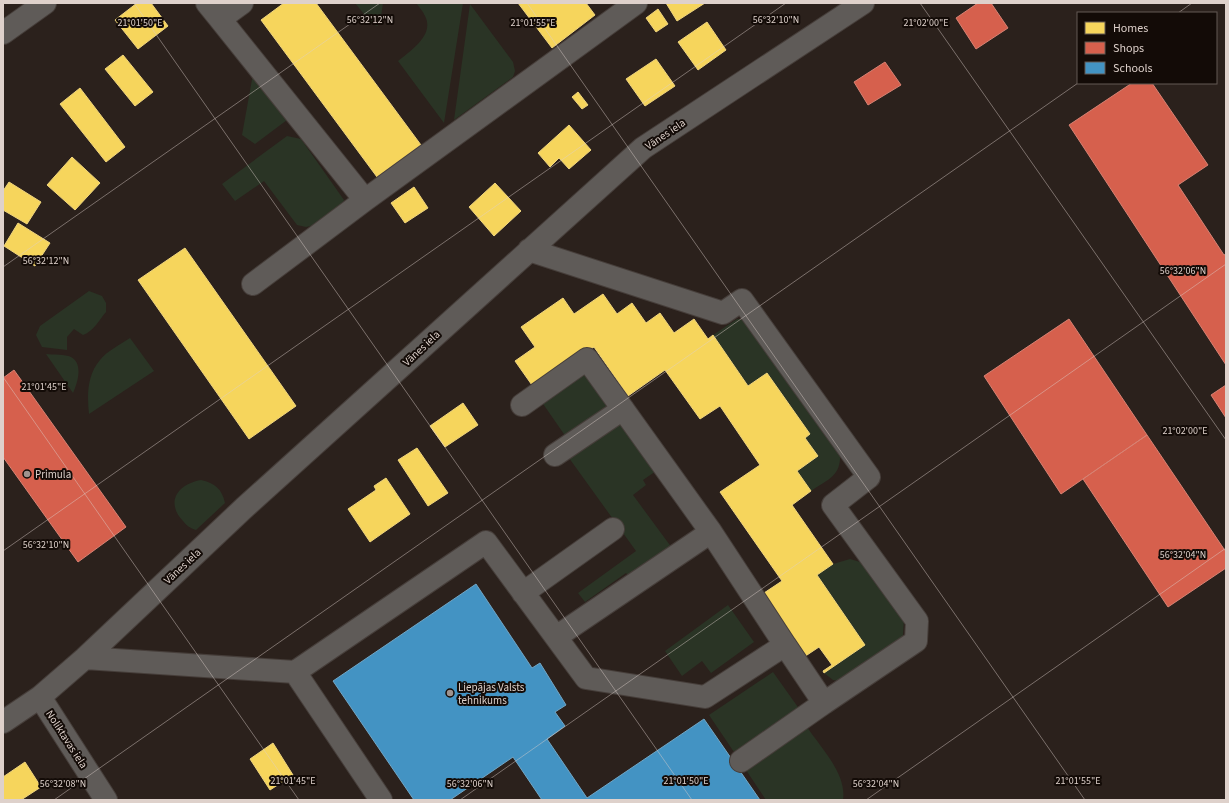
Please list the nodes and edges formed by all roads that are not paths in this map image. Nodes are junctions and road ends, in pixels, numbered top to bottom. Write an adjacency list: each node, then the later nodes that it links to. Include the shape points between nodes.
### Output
1 (45, 3): 6 (street)
2 (242, 3): 5 (street)
3 (636, 3): 7 (street)
4 (863, 3): 8 (street, Vānes iela, via 643,148)
5 (214, 11): 7 (street)
6 (3, 33)
7 (365, 200): 9 (street)
8 (530, 250): 18 (street, Vānes iela, via 244,508); 21 (street, via 723,313 742,300 869,477 833,505 916,621 916,641)
9 (253, 284)
10 (522, 405): 11 (street, via 587,359)
11 (623, 409): 12 (street); 14 (street)
12 (555, 455)
13 (613, 529): 15 (street)
14 (711, 532): 16 (street); 17 (street)
15 (523, 593): 16 (street); 19 (street, via 486,542)
16 (556, 637): 17 (street, via 586,678 705,697)
17 (786, 645): 21 (street)
18 (85, 658): 19 (street); 20 (street, Vānes iela)
19 (295, 672): 25 (street)
20 (40, 697): 22 (street, Vānes iela); 24 (street, Noliktavas iela)
21 (824, 703): 23 (street)
22 (3, 722)
23 (741, 761)
24 (106, 800)
25 (381, 800)

